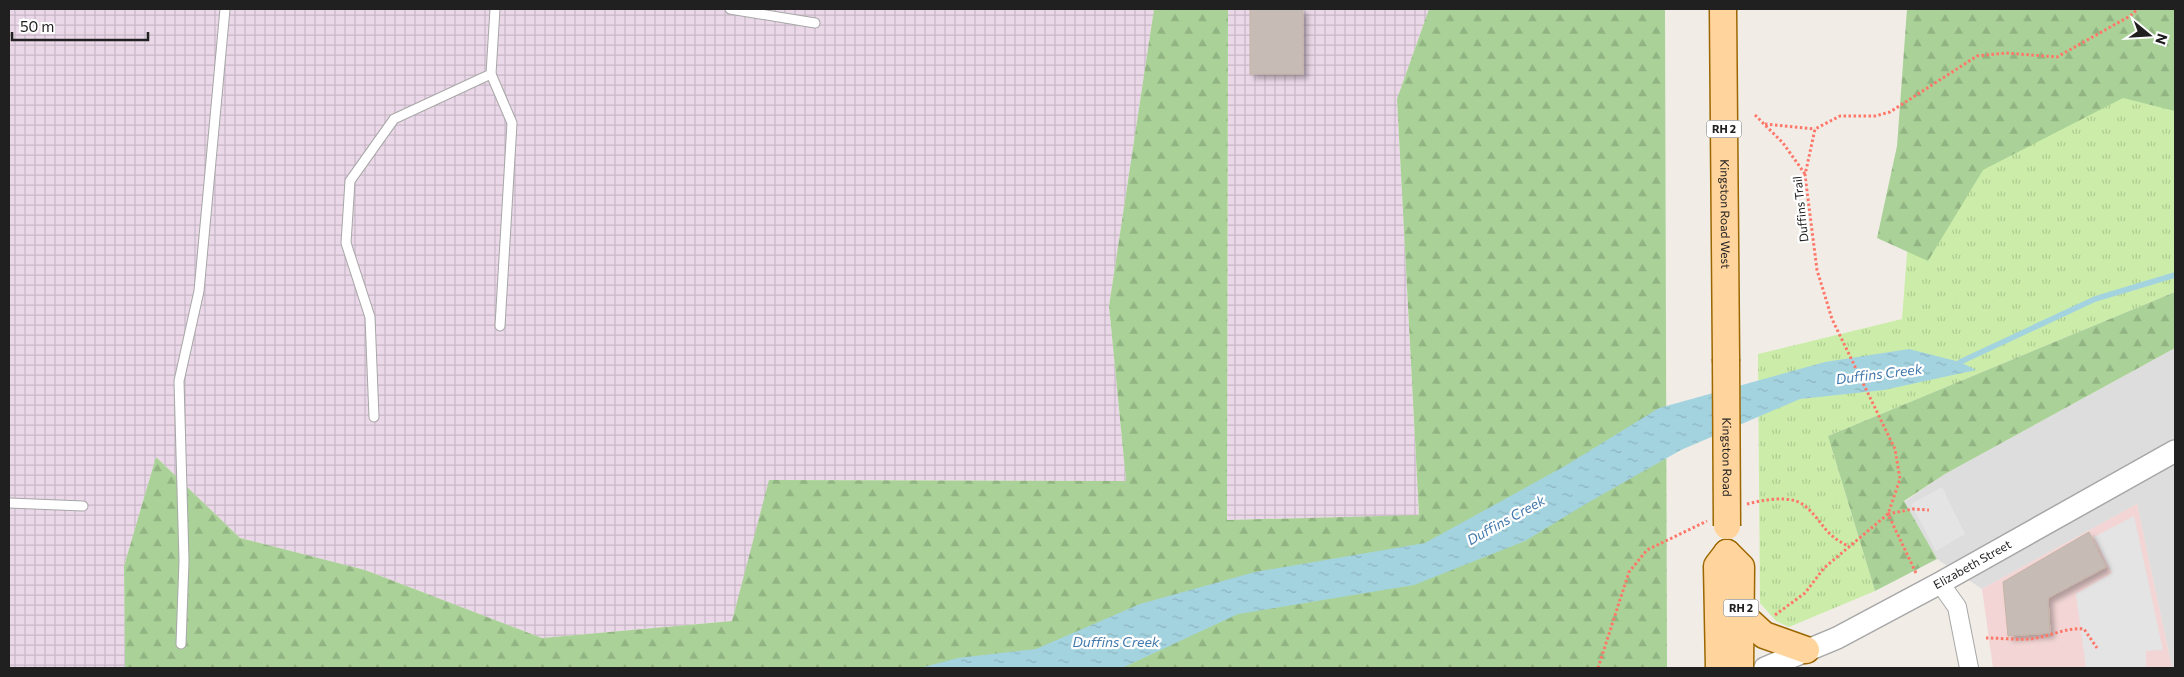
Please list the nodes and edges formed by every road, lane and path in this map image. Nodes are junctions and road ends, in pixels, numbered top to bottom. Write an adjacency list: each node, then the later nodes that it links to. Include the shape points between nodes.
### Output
1 (225, 9): 26 (lane, via 199,291 180,381 184,561)
2 (495, 9): 7 (lane)
3 (730, 9): 6 (lane)
4 (1723, 9): 13 (main road, Kingston Road West / RH 2)
5 (2138, 9): 10 (path, via 2057,57 2006,53 1977,56 1890,112 1874,116 1840,116)
6 (815, 23)
7 (491, 74): 12 (lane, via 512,123); 14 (lane, via 394,119 350,181 346,242 370,317)
8 (1755, 115): 9 (path)
9 (1764, 124): 10 (path); 11 (path, via 1783,143)
10 (1816, 129): 11 (path, Duffins Trail)
11 (1805, 174): 19 (path, Duffins Trail, via 1817,270 1832,319 1895,449 1900,479)
12 (500, 326)
13 (1726, 359): 20 (main road, Kingston Road / RH 2, bridge)
14 (374, 417)
15 (2175, 450): 22 (street, Elizabeth Street)
16 (9, 503): 17 (lane)
17 (83, 506)
18 (1929, 510): 19 (path, via 1913,509)
19 (1888, 514): 21 (path); 24 (path, via 1848,546 1824,568 1805,593)
20 (1727, 553): 23 (main road, RH 2, via 1741,567); 29 (main road, RH 2, via 1717,566)
21 (1917, 574)
22 (1940, 583): 28 (street, Elizabeth Street, via 1837,638); 32 (street, via 1958,607)
23 (1741, 614): 28 (main road, via 1764,635); 30 (main road, RH 2)
24 (1774, 617)
25 (1986, 638): 27 (path, via 2030,639 2059,634 2071,628 2084,629)
26 (181, 644)
27 (2097, 648)
28 (1806, 650): 31 (street, Elizabeth Street)
29 (1719, 668)
30 (1740, 668)
31 (1765, 668)
32 (1969, 668)

